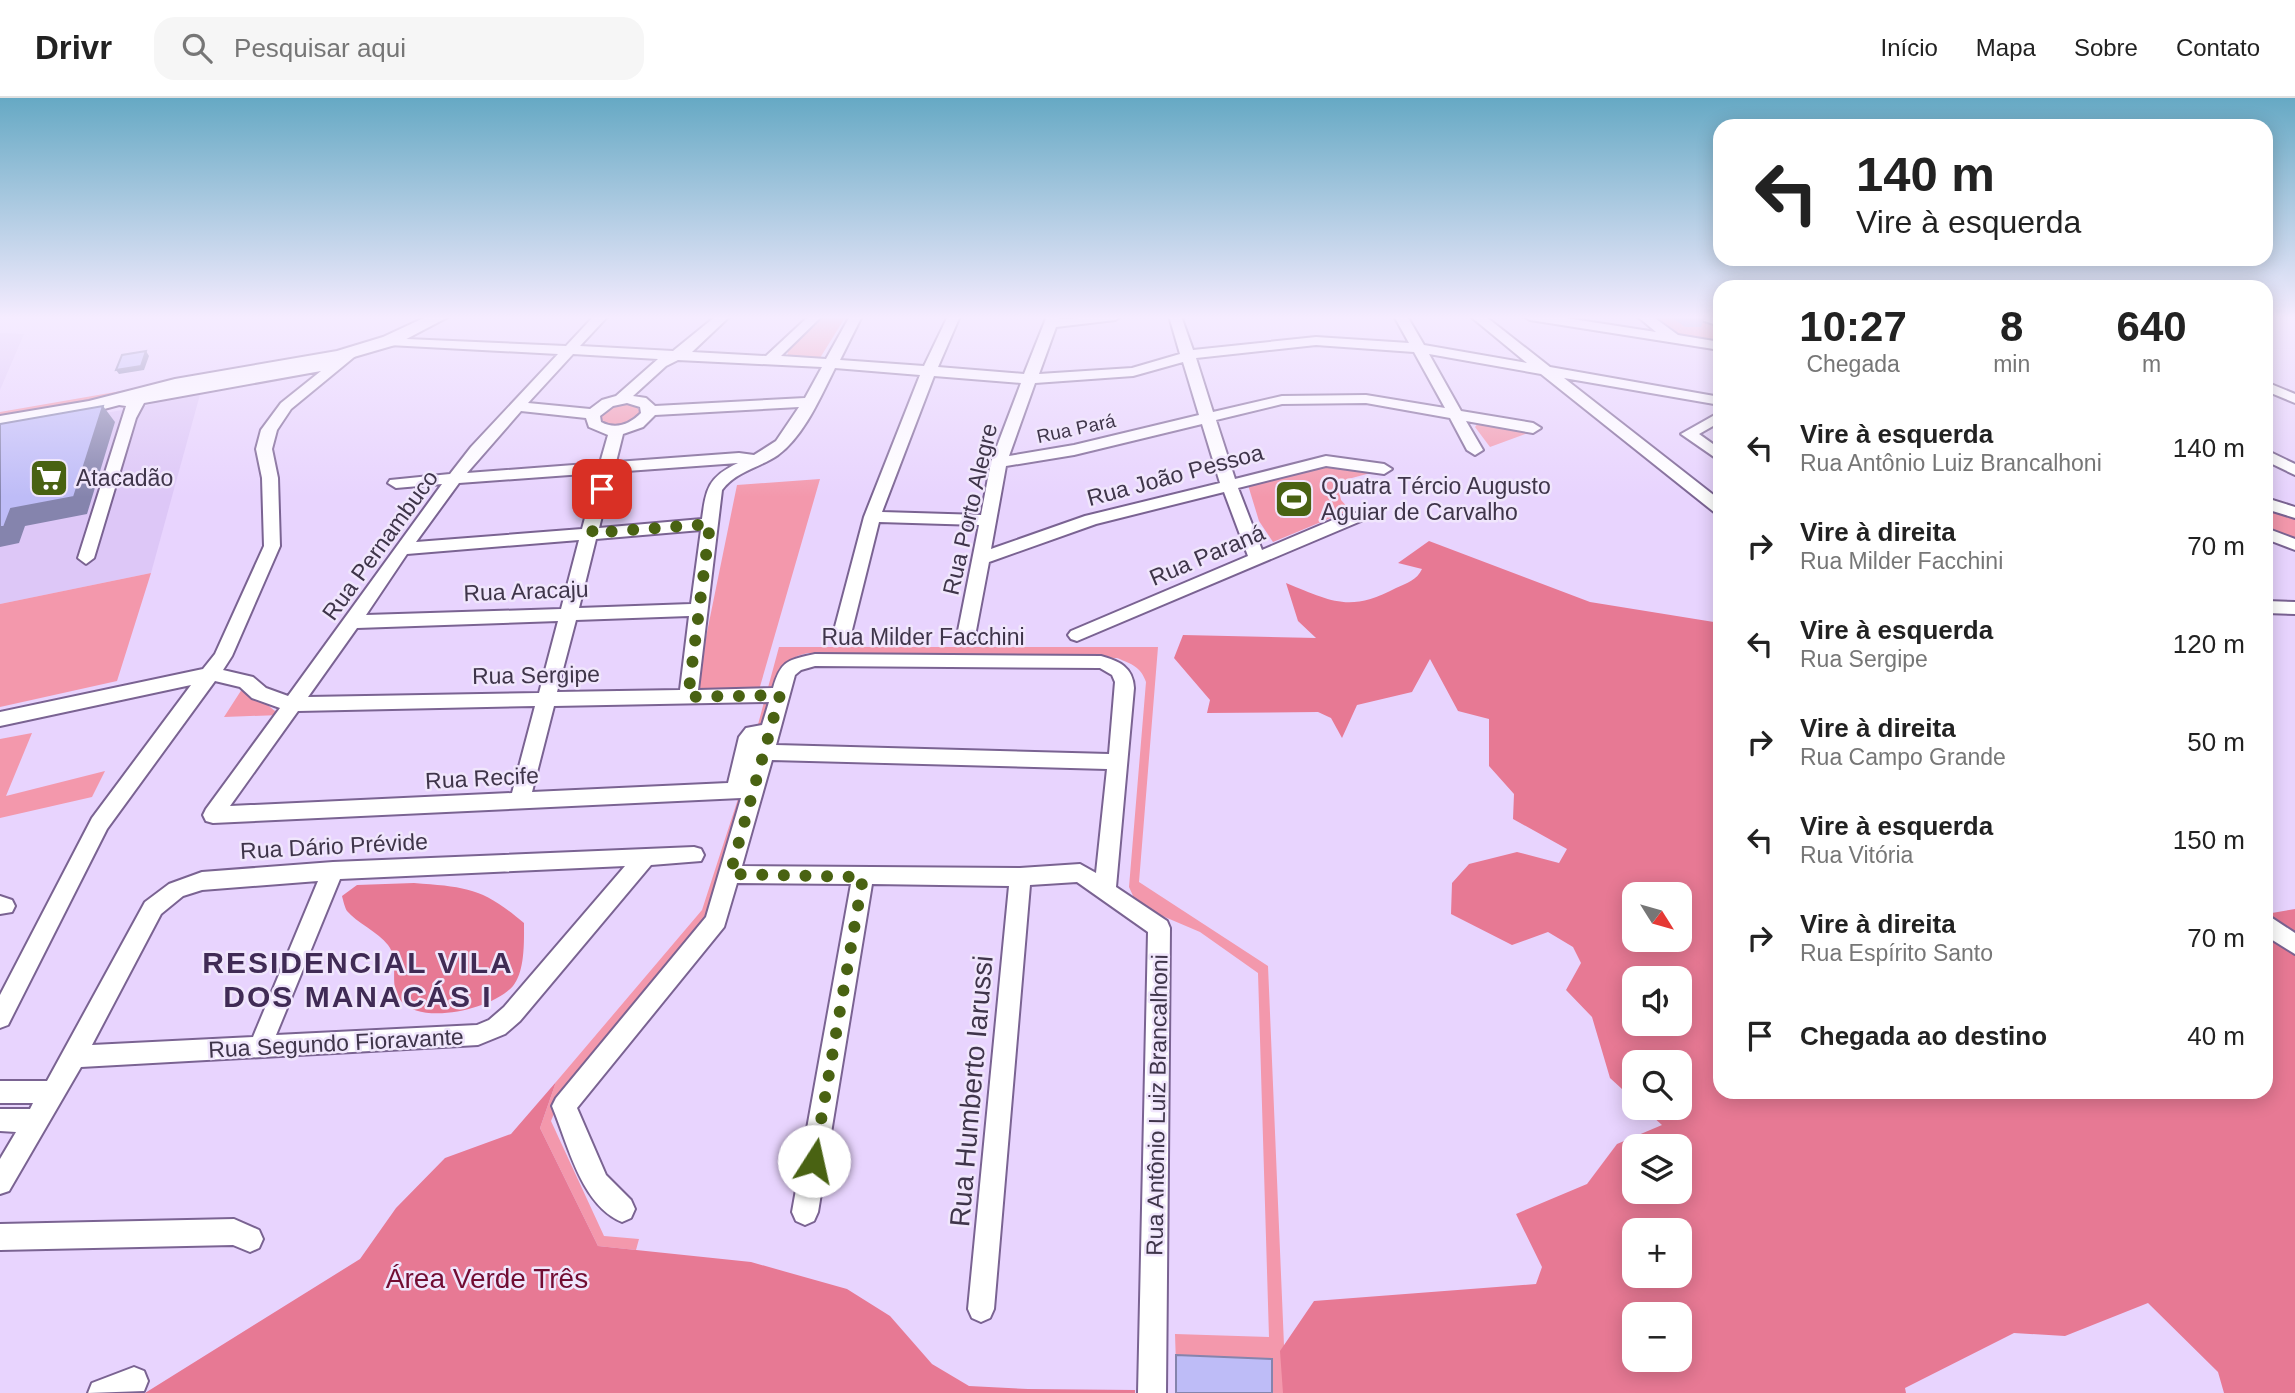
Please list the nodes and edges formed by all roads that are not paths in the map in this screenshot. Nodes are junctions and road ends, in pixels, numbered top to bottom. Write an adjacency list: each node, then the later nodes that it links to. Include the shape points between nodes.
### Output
1 (189, 376): 23 (main road)
2 (247, 376): 16 (main road)
3 (323, 376): 69 (street, via 286,407 264,441 271,478 272,546)
4 (544, 376): 22 (street, Rua Pernambuco)
5 (646, 376): 18 (street)
6 (822, 376): 20 (street)
7 (927, 376): 50 (street)
8 (996, 376): 14 (street)
9 (1089, 376): 14 (street)
10 (1195, 376): 28 (street)
11 (1435, 376): 26 (street)
12 (1551, 376): 47 (street)
13 (1580, 376): 19 (street)
14 (1028, 379): 38 (street, Rua Porto Alegre)
15 (2273, 389): 17 (street)
16 (142, 396): 21 (street); 27 (main road); 29 (street)
17 (2293, 396)
18 (621, 399): 24 (street, via 641,401); 25 (street)
19 (1713, 400)
20 (808, 402): 24 (street); 37 (street, via 784,439 781,452)
21 (111, 405): 27 (street); 29 (street)
22 (517, 406): 25 (street); 43 (street, Rua Pernambuco)
23 (0, 409)
24 (649, 411): 33 (street, via 638,425)
25 (594, 414): 33 (street, via 596,426)
26 (1455, 414): 28 (street, Rua Pará, via 1366,398 1282,400); 32 (street, Rua Pará); 34 (street)
27 (42, 415): 31 (main road)
28 (1209, 417): 38 (street, Rua Pará, via 1074,450); 45 (street)
29 (129, 418): 58 (street)
30 (1713, 420): 35 (street, via 1689,434)
31 (0, 422)
32 (1533, 428)
33 (616, 430): 39 (street)
34 (1475, 450)
35 (1713, 451)
36 (2273, 459): 42 (street)
37 (761, 462): 40 (street); 40 (street, via 739,458)
38 (999, 462): 52 (street, Rua Porto Alegre)
39 (608, 467): 40 (street); 43 (street); 54 (street)
40 (725, 469): 46 (street); 46 (street)
41 (1384, 469): 45 (street, Rua João Pessoa, via 1326,461)
42 (2295, 470)
43 (455, 479): 44 (street); 57 (street, Rua Pernambuco)
44 (396, 483)
45 (1229, 485): 59 (street, Rua João Pessoa, via 1091,520); 60 (street)
46 (716, 489): 53 (street)
47 (1713, 503)
48 (2273, 505): 49 (street)
49 (2295, 513)
50 (872, 517): 52 (street); 68 (street)
51 (1355, 517): 60 (street, Rua Paraná)
52 (989, 520): 59 (street, Rua Porto Alegre)
53 (710, 524): 54 (street); 63 (street)
54 (592, 533): 57 (street); 64 (street)
55 (2273, 536): 56 (street)
56 (2295, 545)
57 (402, 549): 65 (street, Rua Pernambuco)
58 (86, 558)
59 (982, 558): 67 (street, Rua Porto Alegre)
60 (1257, 558): 66 (street, Rua Paraná)
61 (2273, 607): 62 (street)
62 (2295, 608)
63 (700, 610): 64 (street, Rua Aracaju); 71 (street)
64 (570, 614): 65 (street, Rua Aracaju); 72 (street)
65 (352, 622): 73 (street, Rua Pernambuco)
66 (1077, 635)
67 (966, 636)
68 (841, 638)
69 (215, 679): 73 (street, Rua Sergipe, via 246,682 258,693); 74 (street); 75 (street); 90 (street, via 99,824)
70 (780, 695): 71 (street, Rua Sergipe); 76 (street, Rua Milder Facchini); 77 (street, Rua Milder Facchini, via 787,672 796,664 815,660 1101,662 1118,668 1125,678)
71 (688, 697): 72 (street, Rua Sergipe)
72 (548, 698): 73 (street, Rua Sergipe); 79 (street)
73 (293, 704): 80 (street, Rua Pernambuco)
74 (0, 719)
75 (0, 731)
76 (767, 742): 77 (street); 78 (street, Rua Milder Facchini)
77 (1117, 762): 87 (street, Rua Milder Facchini)
78 (745, 791): 79 (street, Rua Recife); 84 (street, Rua Milder Facchini)
79 (520, 800): 80 (street, Rua Recife)
80 (213, 815)
81 (694, 855): 82 (street, Rua Dário Prévide)
82 (646, 857): 83 (street, Rua Dário Prévide); 91 (street, Rua Segundo Fioravante, via 497,1027 478,1035)
83 (333, 871): 91 (street); 92 (street, Rua Dário Prévide, via 202,881 176,890 153,908)
84 (730, 874): 85 (street, Rua Antônio Luiz Brancalhoni); 98 (street, Rua Milder Facchini, via 716,921 564,1106 597,1184)
85 (863, 877): 86 (street, Rua Antônio Luiz Brancalhoni); 99 (street)
86 (1020, 877): 87 (street, Rua Antônio Luiz Brancalhoni, via 1080,873); 102 (street, Rua Humberto Iarussi)
87 (1105, 891): 105 (street, Rua Antônio Luiz Brancalhoni, via 1160,928)
88 (2273, 928): 89 (street)
89 (2295, 945)
90 (0, 1018)
91 (260, 1047): 92 (street, Rua Segundo Fioravante)
92 (74, 1057): 94 (street, Rua Dário Prévide)
93 (0, 1092): 94 (street)
94 (53, 1092): 96 (street, Rua Dário Prévide)
95 (0, 1120): 96 (street)
96 (36, 1121): 97 (street, Rua Dário Prévide)
97 (0, 1182)
98 (622, 1209)
99 (805, 1212)
100 (0, 1237): 101 (street, via 234,1232)
101 (250, 1239)
102 (981, 1309)
103 (134, 1381): 104 (street)
104 (102, 1393)
105 (1152, 1393)

